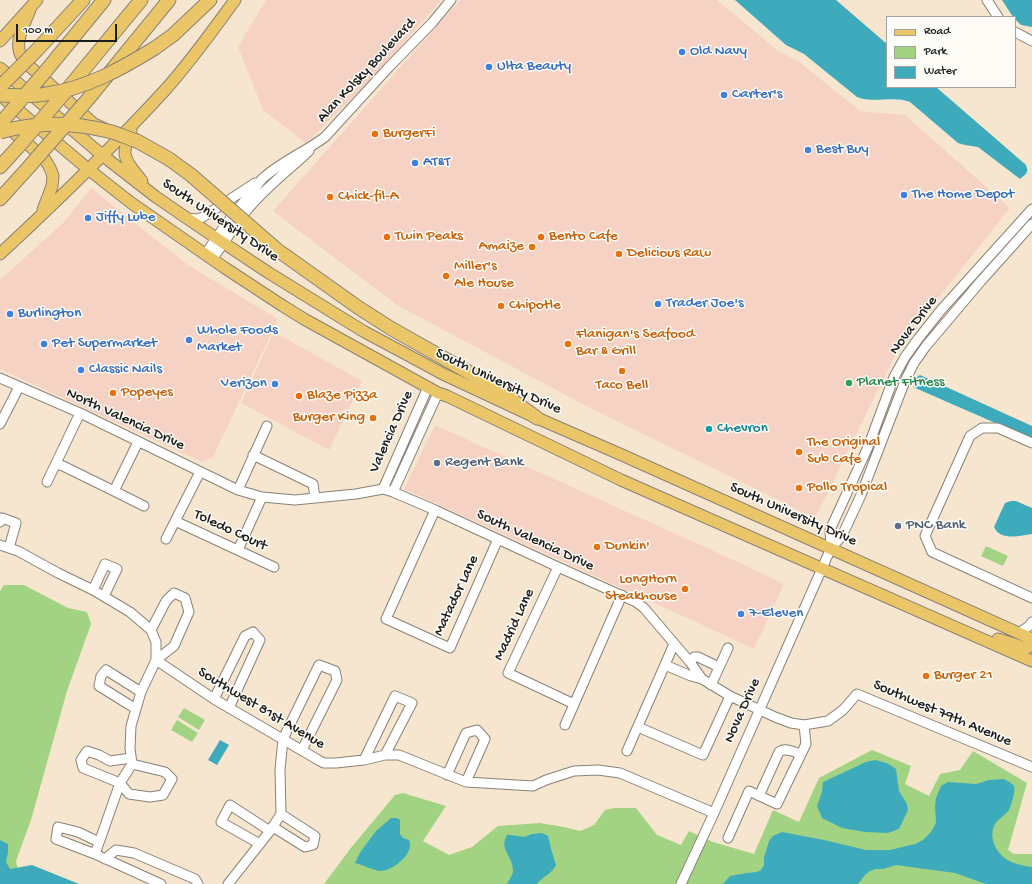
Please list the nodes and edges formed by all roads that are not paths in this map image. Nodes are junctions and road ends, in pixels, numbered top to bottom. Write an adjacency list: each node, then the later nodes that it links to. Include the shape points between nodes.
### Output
1 (82, 0): 15 (highway, bridge)
2 (104, 0): 18 (highway, bridge)
3 (141, 0): 22 (highway, bridge)
4 (169, 0): 26 (highway, bridge, via 89,98)
5 (210, 0): 16 (highway, bridge, via 173,35 155,48 99,79 46,94)
6 (235, 0): 17 (main road, via 167,88)
7 (451, 0): 20 (street, Alan Kolsky Boulevard)
8 (987, 0): 10 (street)
9 (34, 3): 12 (main road); 17 (main road, via 18,42 26,63 94,124 102,128 118,128)
10 (997, 16)
11 (1016, 33): 13 (street)
12 (0, 41)
13 (1032, 41)
14 (0, 68): 21 (main road, South University Drive)
15 (0, 87)
16 (0, 95): 23 (main road)
17 (135, 121): 21 (main road); 25 (main road, via 126,141 124,155)
18 (0, 122): 28 (main road, via 44,158 50,168 52,186)
19 (0, 132): 42 (highway, bridge, via 15,127 63,124 108,131 137,141 169,159 276,249 359,308 493,386)
20 (319, 142): 24 (street, Alan Kolsky Boulevard, via 286,160); 31 (street, Alan Kolsky Boulevard, via 266,189)
21 (102, 155): 23 (main road); 25 (main road, South University Drive)
22 (0, 167)
23 (88, 169): 28 (main road); 33 (main road, via 140,210)
24 (263, 178): 29 (street, via 203,217); 31 (street, Alan Kolsky Boulevard, via 243,202)
25 (156, 197): 29 (main road, South University Drive)
26 (0, 199)
27 (1032, 209): 34 (street, Nova Drive)
28 (43, 213): 32 (main road)
29 (186, 218): 31 (main road, South University Drive)
30 (1032, 224): 35 (street, Nova Drive)
31 (220, 241): 33 (street, Alan Kolsky Boulevard); 42 (main road, South University Drive, via 363,331 443,374)
32 (0, 254)
33 (209, 257): 40 (main road, via 299,316)
34 (967, 282): 35 (street); 36 (street, Nova Drive)
35 (975, 289): 37 (street, Nova Drive)
36 (941, 310): 37 (street, via 938,325); 64 (street, Nova Drive, via 918,339 894,377 868,447 830,530)
37 (926, 346): 64 (street, Nova Drive, via 905,382 861,495 842,536)
38 (0, 378): 39 (street, North Valencia Drive)
39 (19, 387): 41 (street, North Valencia Drive); 43 (street)
40 (433, 390): 51 (street, Valencia Drive); 54 (street, Valencia Drive); 68 (main road, via 616,478)
41 (80, 413): 45 (street, North Valencia Drive); 48 (street)
42 (537, 418): 64 (main road, South University Drive)
43 (0, 424)
44 (267, 426): 47 (street)
45 (138, 442): 49 (street, North Valencia Drive); 53 (street)
46 (1032, 443): 72 (street, via 998,428 982,428 970,436 925,536 932,552)
47 (253, 455): 52 (street); 56 (street, via 313,484)
48 (56, 464): 50 (street); 53 (street)
49 (200, 472): 52 (street, North Valencia Drive); 59 (street, Toledo Court)
50 (47, 482)
51 (382, 489): 54 (street, North Valencia Drive); 56 (street, North Valencia Drive)
52 (238, 490): 55 (street, North Valencia Drive)
53 (114, 491): 57 (street)
54 (393, 492): 58 (street, South Valencia Drive)
55 (262, 497): 56 (street, North Valencia Drive, via 295,500); 65 (street)
56 (315, 498)
57 (144, 506)
58 (435, 510): 62 (street, South Valencia Drive); 62 (street, Matador Lane, via 386,618 450,648)
59 (175, 521): 61 (street, Toledo Court); 65 (street, Toledo Court)
60 (0, 522): 63 (street, via 2,518 16,523)
61 (166, 539)
62 (498, 539): 67 (street, South Valencia Drive)
63 (4, 546): 69 (street)
64 (830, 548): 68 (street, Nova Drive); 76 (main road, South University Drive)
65 (238, 550): 66 (street, Toledo Court)
66 (274, 567)
67 (558, 567): 70 (street, South Valencia Drive); 91 (street, Madrid Lane, via 508,673)
68 (821, 568): 74 (main road); 94 (street, Nova Drive)
69 (93, 590): 71 (street); 71 (street, via 106,564 117,569)
70 (622, 595): 79 (street, South Valencia Drive, via 644,608); 91 (street)
71 (104, 596): 75 (street, via 130,612)
72 (1032, 598)
73 (1032, 622): 76 (street)
74 (958, 628): 78 (main road, via 1026,648); 82 (main road)
75 (151, 630): 81 (street, via 156,642); 81 (street, via 166,601 174,593 184,598 189,612 174,646)
76 (1019, 633): 77 (main road, South University Drive)
77 (1032, 639)
78 (1032, 642)
79 (674, 644): 83 (street, South Valencia Drive); 84 (street)
80 (728, 648): 85 (street)
81 (156, 660): 88 (street); 90 (street, Southwest 81st Avenue)
82 (1031, 660)
83 (690, 662): 85 (street, via 694,657 698,657); 86 (street, South Valencia Drive)
84 (665, 665): 86 (street); 97 (street)
85 (719, 667): 87 (street)
86 (702, 679): 87 (street, South Valencia Drive)
87 (711, 684): 89 (street, South Valencia Drive)
88 (141, 692): 93 (street); 93 (street, via 106,670 101,676 99,686)
89 (730, 696): 94 (street, South Valencia Drive); 97 (street, via 703,755)
90 (214, 699): 92 (street, Southwest 81st Avenue); 92 (street, via 245,636 253,632 260,640)
91 (574, 704): 95 (street)
92 (229, 708): 98 (street, Southwest 81st Avenue)
93 (136, 709): 104 (street, via 131,726)
94 (759, 709): 96 (street, Southwest 79th Avenue, via 791,723); 110 (street, Nova Drive)
95 (565, 725)
96 (804, 725): 101 (street, via 806,744); 105 (street, Southwest 79th Avenue, via 828,721 843,710 857,694)
97 (638, 727): 100 (street)
98 (283, 739): 99 (street, Southwest 81st Avenue); 99 (street, via 319,665 335,670 338,680); 111 (street, via 280,770)
99 (302, 750): 103 (street, Southwest 81st Avenue, via 324,763)
100 (627, 751)
101 (800, 754): 109 (street, via 785,750 779,752); 109 (street, via 777,804)
102 (385, 755): 103 (street, Southwest 81st Avenue); 103 (street, via 412,703 395,696); 106 (street, Southwest 81st Avenue, via 399,755)
103 (364, 760)
104 (131, 761): 108 (street); 108 (street, via 110,761 87,751 81,760 83,768); 108 (street, via 165,772 172,779 163,795 150,797 129,794)
105 (1032, 767)
106 (447, 775): 107 (street, Southwest 81st Avenue); 107 (street, via 466,733 477,730 485,739)
107 (466, 782): 110 (street, Southwest 81st Avenue, via 533,786 574,771 598,770 620,773)
108 (120, 783): 114 (street)
109 (760, 796): 113 (street, via 749,791)
110 (714, 813): 122 (street, Nova Drive)
111 (281, 814): 112 (street); 112 (street, via 315,836 313,845 305,847)
112 (272, 830): 115 (street); 115 (street, via 230,805 221,822)
113 (728, 838)
114 (99, 842): 116 (street); 116 (street, via 58,826 56,839)
115 (260, 844): 118 (street)
116 (94, 854): 117 (street)
117 (105, 859): 119 (street); 120 (street, via 116,850 134,853 195,879)
118 (230, 881): 121 (street)
119 (162, 884)
120 (198, 884)
121 (241, 884)
122 (681, 884)

